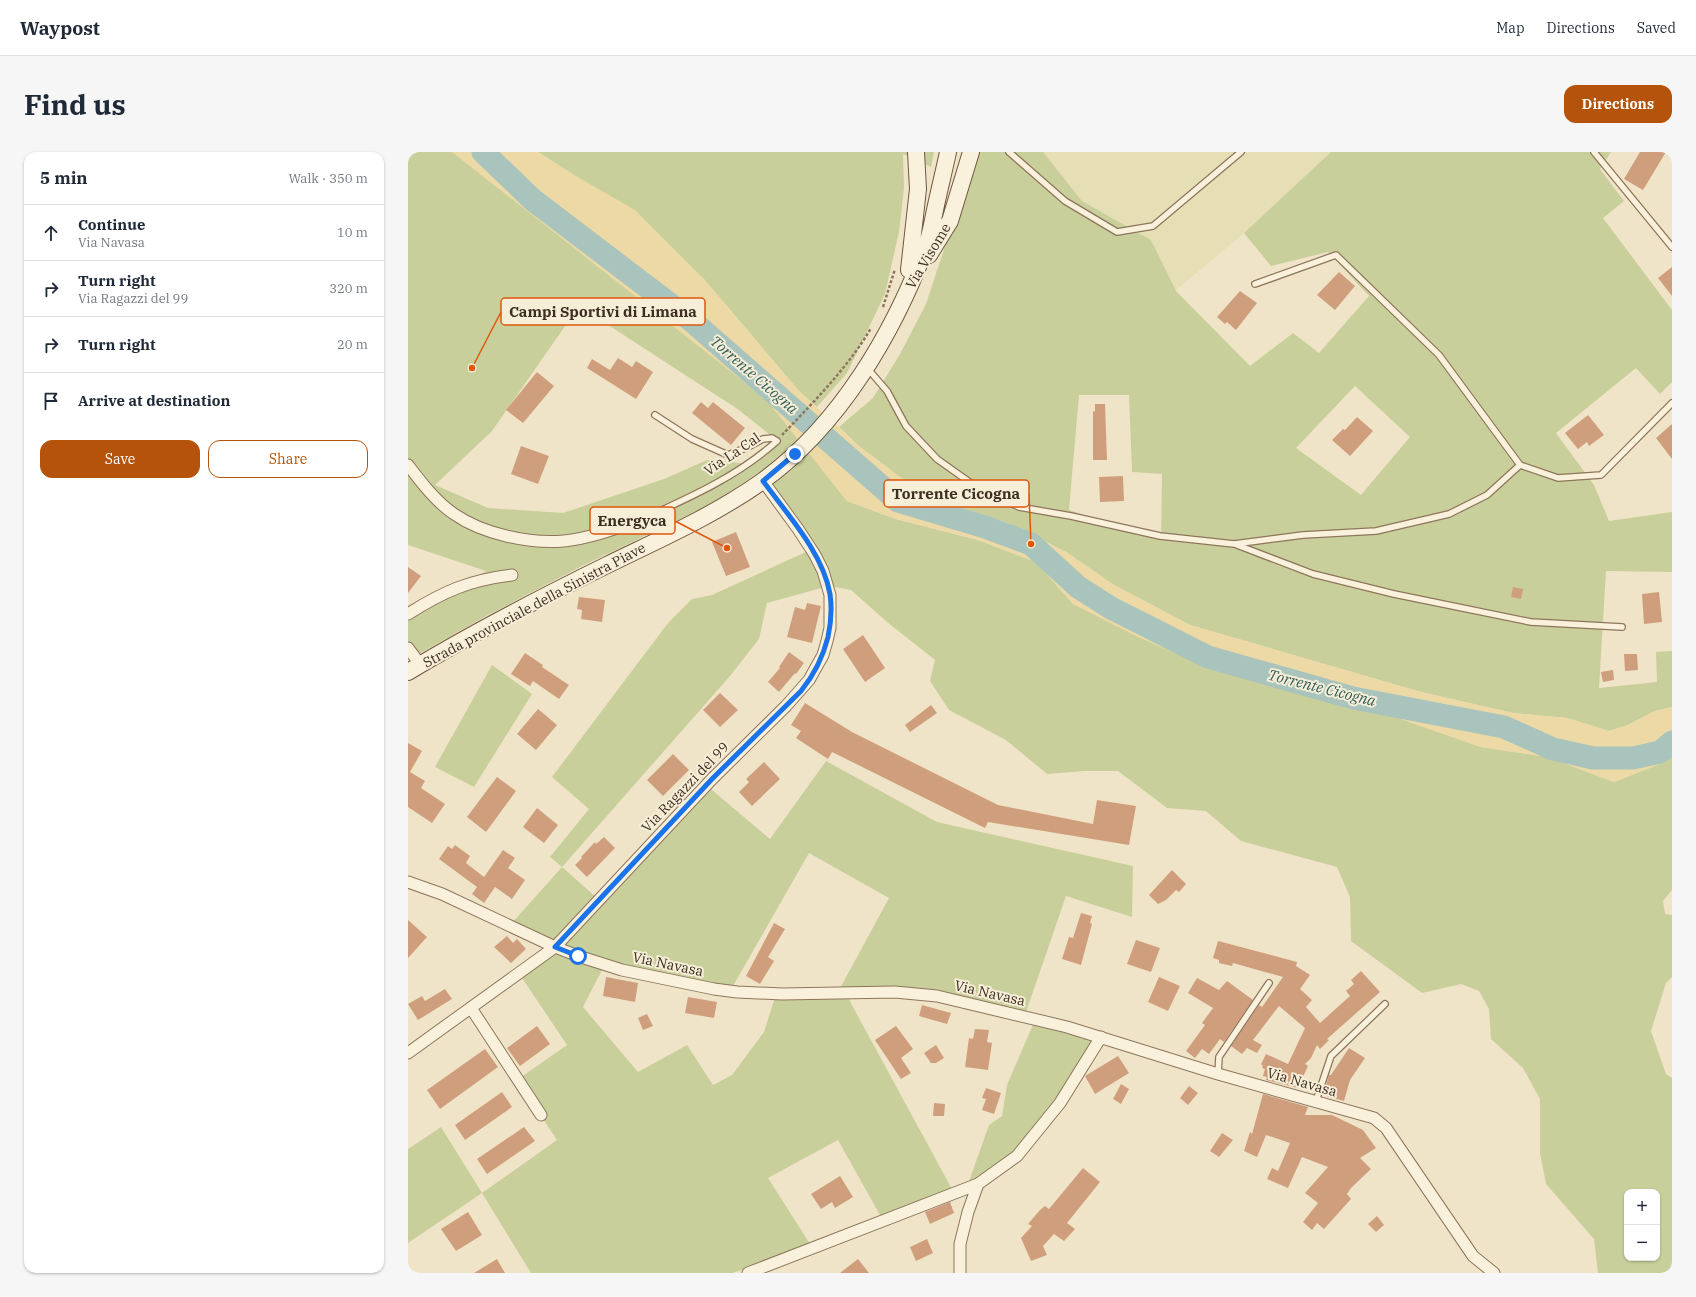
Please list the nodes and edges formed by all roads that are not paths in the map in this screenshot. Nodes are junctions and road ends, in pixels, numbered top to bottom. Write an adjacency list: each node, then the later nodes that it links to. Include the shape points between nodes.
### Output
1 (916, 152): 9 (main road, Via Visome, via 918,189)
2 (948, 152): 9 (main road, Strada provinciale della Sinistra Piave, via 928,240)
3 (970, 152): 9 (main road, Via Visome, via 950,221)
4 (1009, 152): 5 (lane, via 1065,201 1117,232 1153,226)
5 (1241, 152)
6 (1594, 152): 7 (lane)
7 (1672, 247)
8 (1255, 284): 14 (lane, via 1336,255 1439,355)
9 (905, 294): 10 (main road, Strada provinciale della Sinistra Piave)
10 (866, 367): 15 (main road, Strada provinciale della Sinistra Piave, via 826,422 795,454); 18 (lane, via 887,391 906,426 937,459 975,486 1019,507 1160,536)
11 (1672, 403): 14 (lane, via 1601,475 1558,478)
12 (655, 415): 16 (lane, Via La Cal, via 692,439 728,455 763,439 772,438 777,441 733,475)
13 (408, 465): 16 (street, via 452,513 470,524 514,537 564,541 593,535)
14 (1520, 465): 18 (lane, via 1487,495 1449,514 1376,532 1303,535)
15 (763, 481): 17 (main road, Strada provinciale della Sinistra Piave, via 723,508); 25 (street, Via Ragazzi del 99, via 807,542 828,583 830,622 823,655 801,691 712,779)
16 (646, 518): 17 (street, via 658,521)
17 (668, 536): 23 (main road, Strada provinciale della Sinistra Piave, via 496,622)
18 (1234, 544): 21 (lane, via 1313,574 1409,597 1532,622)
19 (512, 575): 20 (street, via 475,581 453,589)
20 (408, 614)
21 (1622, 627)
22 (408, 648): 23 (street)
23 (414, 668)
24 (408, 882): 25 (street, Via Navasa, via 442,894)
25 (555, 947): 28 (street, Via Ragazzi del 99); 29 (street, Via Navasa, via 622,970 714,989 782,994 915,993 1037,1019)
26 (1269, 983): 31 (lane, via 1219,1057)
27 (1385, 1004): 32 (lane, via 1331,1056)
28 (471, 1008): 30 (street, Via Ragazzi del 99); 33 (street)
29 (1101, 1037): 31 (street, Via Navasa); 34 (street, via 1060,1103 1017,1156)
30 (408, 1053)
31 (1218, 1074): 32 (street, Via Navasa)
32 (1316, 1102): 35 (street, Via Navasa, via 1374,1118 1386,1128)
33 (541, 1115)
34 (978, 1184): 36 (street); 37 (street, via 962,1237)
35 (1473, 1256): 38 (street); 39 (street, Via Navasa)
36 (748, 1273)
37 (960, 1273)
38 (1482, 1273)
39 (1494, 1273)

